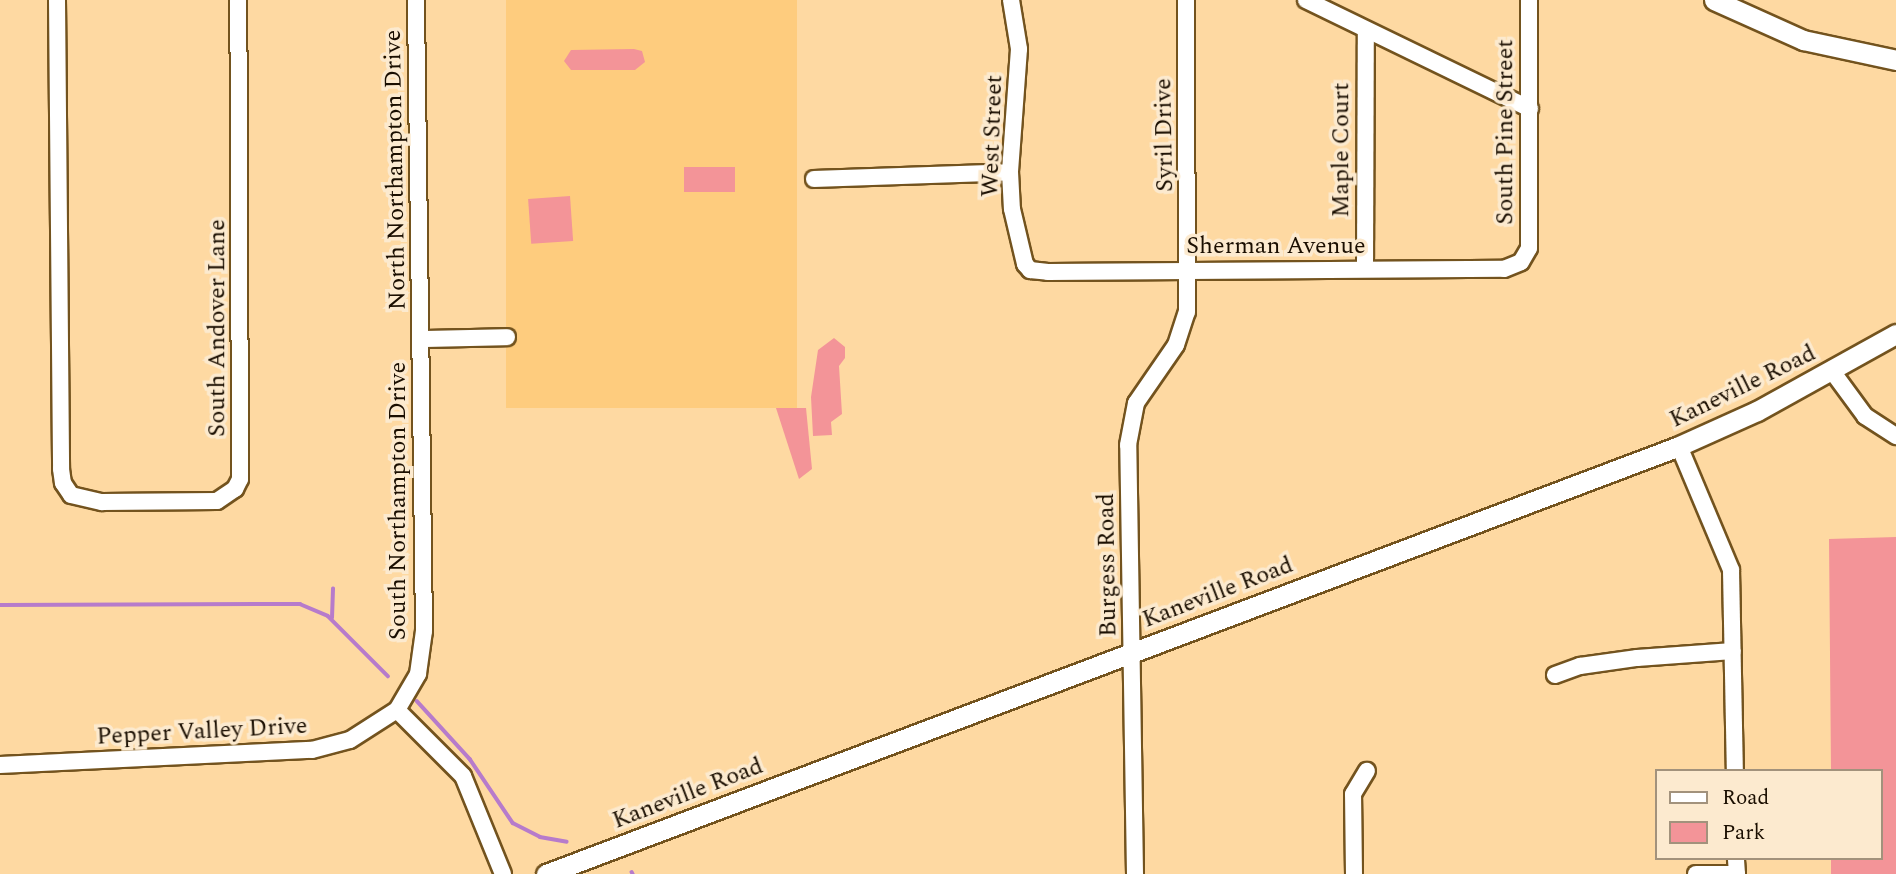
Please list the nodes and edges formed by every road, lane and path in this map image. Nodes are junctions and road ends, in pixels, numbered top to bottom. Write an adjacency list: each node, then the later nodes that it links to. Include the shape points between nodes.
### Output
1 (57, 0): 2 (street, South Andover Lane, via 63,483 71,495 83,500 217,501 235,489 241,456)
2 (238, 0)
3 (416, 0): 21 (street, North Northampton Drive)
4 (1011, 0): 13 (street, West Street, via 1019,49)
5 (1186, 0): 18 (street, Syril Drive)
6 (1306, 0): 10 (street)
7 (1529, 0): 12 (street, South Pine Street)
8 (1714, 0): 9 (main road)
9 (1735, 6): 11 (main road, via 1802,40)
10 (1366, 31): 12 (street); 16 (street, Maple Court)
11 (1896, 60)
12 (1530, 109): 15 (street, South Pine Street, via 1529,248)
13 (1010, 172): 14 (street); 17 (street, West Street, via 1019,251)
14 (814, 179)
15 (1521, 262): 16 (street, Sherman Avenue, via 1504,269)
16 (1364, 269): 18 (street, Sherman Avenue)
17 (1030, 270): 18 (street, Sherman Avenue)
18 (1189, 270): 26 (street, Burgess Road, via 1183,329 1136,403 1129,432)
19 (1896, 334): 22 (main road, Kaneville Road)
20 (507, 337): 21 (street)
21 (422, 339): 28 (street, South Northampton Drive, via 424,631 418,674)
22 (1832, 371): 23 (street, via 1865,416); 24 (main road, Kaneville Road)
23 (1896, 436)
24 (1679, 446): 25 (street, via 1731,570); 26 (main road, Kaneville Road)
25 (1733, 651): 27 (street, via 1626,659 1580,666); 30 (street)
26 (1133, 652): 33 (main road, Kaneville Road); 34 (street, Burgess Road)
27 (1555, 676)
28 (397, 710): 29 (street, Pepper Valley Drive, via 350,740 312,750); 32 (street, via 463,776)
29 (0, 765)
30 (1735, 769)
31 (1367, 771): 35 (street, via 1353,794)
32 (503, 874)
33 (546, 874)
34 (1135, 874)
35 (1354, 874)
36 (1696, 874): 37 (street)
37 (1737, 874)

